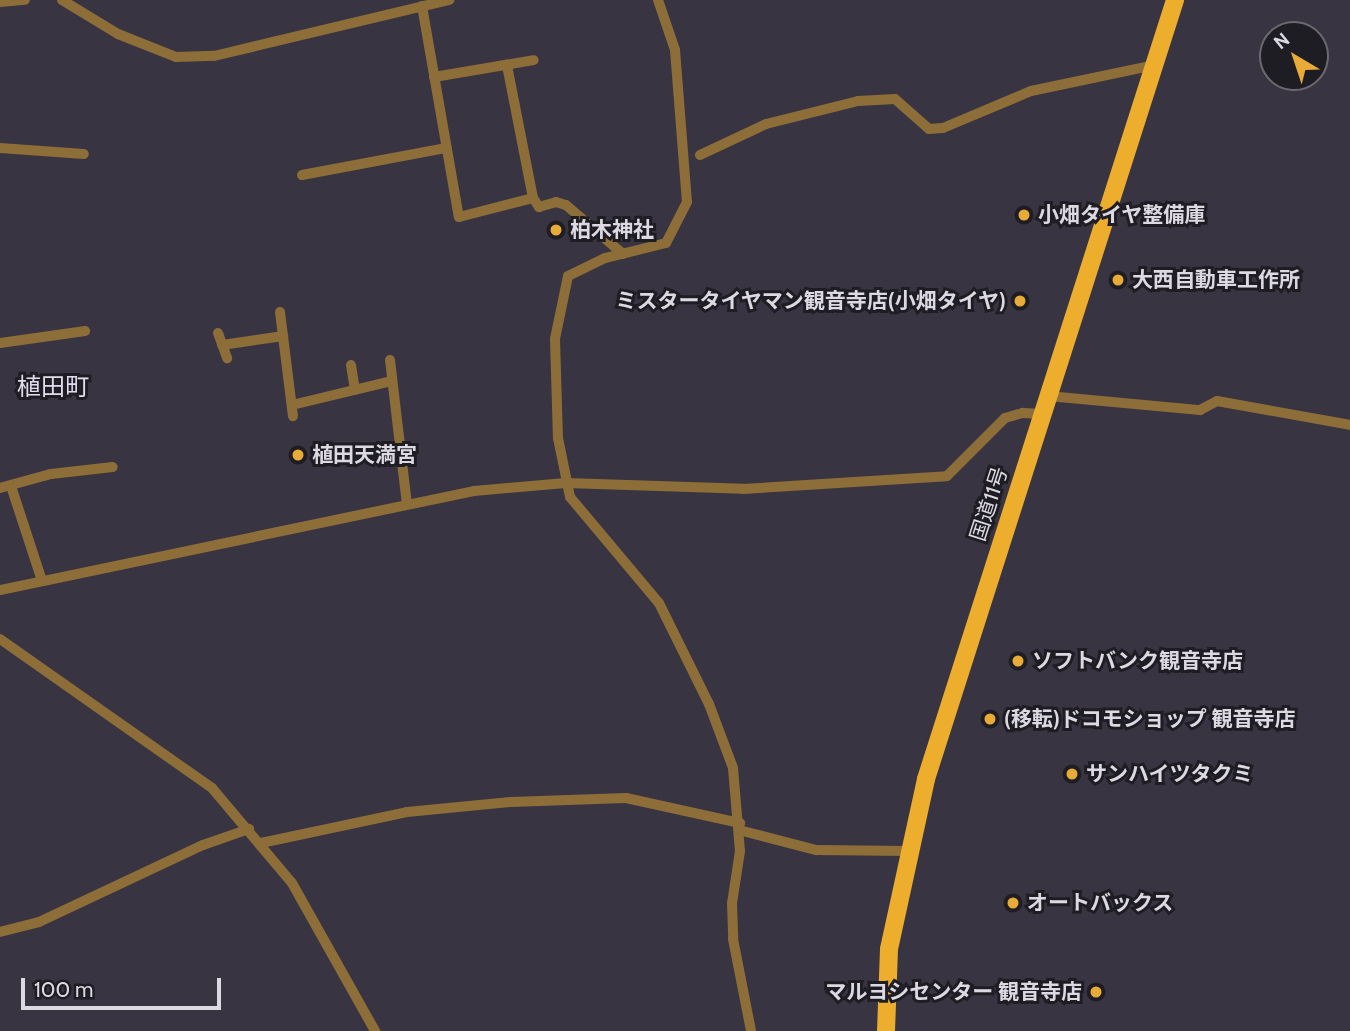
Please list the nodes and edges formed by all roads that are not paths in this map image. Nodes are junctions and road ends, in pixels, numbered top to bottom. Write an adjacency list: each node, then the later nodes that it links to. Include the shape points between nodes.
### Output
1 (25, 0): 6 (street)
2 (62, 0): 7 (street, via 118,34 176,57 214,56)
3 (449, 0): 7 (street)
4 (658, 0): 18 (street, via 675,50 687,202 666,243)
5 (1175, 0): 10 (highway, 国道11号)
6 (0, 2)
7 (422, 6): 11 (street)
8 (534, 60): 9 (street)
9 (507, 65): 11 (street); 17 (street)
10 (1154, 65): 15 (street, via 1031,91 943,128 929,129 895,99 858,101 766,124); 30 (highway, 国道11号)
11 (434, 77): 13 (street)
12 (0, 148): 14 (street)
13 (446, 148): 16 (street); 17 (street, via 459,217)
14 (84, 155)
15 (700, 155)
16 (302, 175)
17 (533, 198): 18 (street, via 539,207 556,202 566,205)
18 (623, 254): 34 (street, via 573,270 565,285 554,377)
19 (280, 312): 22 (street)
20 (85, 331): 23 (street)
21 (218, 333): 24 (street)
22 (283, 336): 24 (street); 29 (street, via 292,410)
23 (0, 342)
24 (222, 345): 25 (street)
25 (227, 358)
26 (390, 360): 28 (street)
27 (351, 365): 29 (street)
28 (391, 381): 29 (street); 36 (street)
29 (355, 390)
30 (1048, 396): 31 (highway, 国道11号); 32 (street, via 1199,410 1216,401)
31 (1042, 414): 34 (street, via 1005,418 947,476 743,489); 43 (highway, 国道11号, via 972,628)
32 (1350, 425)
33 (113, 467): 35 (street, via 51,474)
34 (566, 483): 36 (street, via 474,491); 40 (street, via 580,514 659,603 709,704 733,768)
35 (6, 487): 37 (street)
36 (407, 503): 37 (street)
37 (42, 581): 38 (street)
38 (0, 590)
39 (0, 639): 41 (street, via 191,770)
40 (739, 826): 42 (street, via 626,798 511,802 407,812); 43 (street, via 816,850); 46 (street, via 733,939)
41 (249, 829): 42 (street); 44 (street, via 203,845 29,926)
42 (261, 843): 45 (street, via 292,883)
43 (908, 851): 47 (highway, 国道11号, via 889,949)
44 (0, 932)
45 (375, 1031)
46 (751, 1031)
47 (886, 1031)

